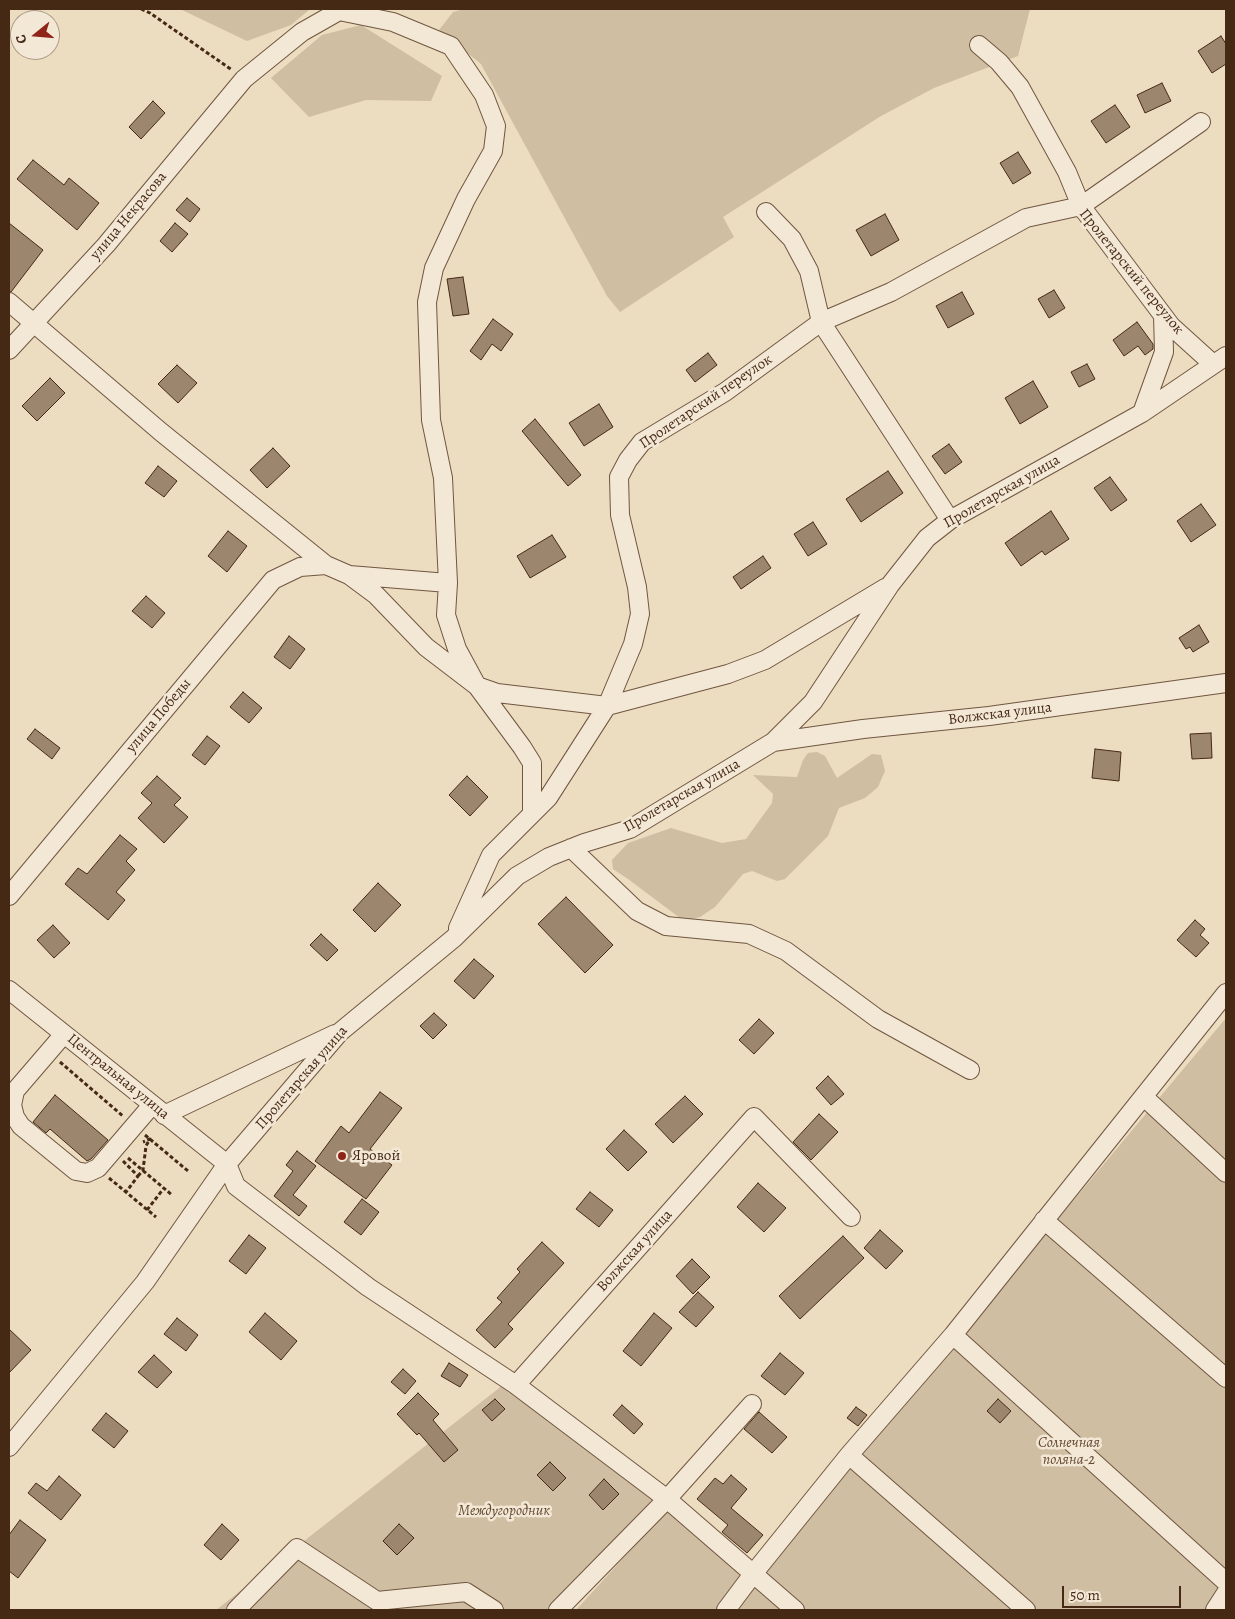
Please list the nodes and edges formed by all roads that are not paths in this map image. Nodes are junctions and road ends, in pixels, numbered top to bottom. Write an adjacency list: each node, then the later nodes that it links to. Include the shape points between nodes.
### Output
1 (979, 46): 3 (street, via 999,62 1020,87 1067,172)
2 (1202, 122): 3 (street)
3 (1081, 206): 6 (street, Пролетарский переулок); 7 (street, Пролетарский переулок, via 1026,218 891,292)
4 (766, 212): 7 (street, via 792,239 809,271)
5 (9, 302): 8 (street)
6 (1163, 315): 10 (street, Пролетарский переулок, via 1171,326); 11 (street, via 1164,352)
7 (821, 322): 12 (street); 19 (street, Пролетарский переулок, via 725,392 642,442 628,460 620,477 620,515 640,614 632,644)
8 (33, 323): 9 (street, улица Некрасова); 13 (street, via 161,432); 15 (street, улица Некрасова, via 106,245 244,79 302,32 339,10 393,22 451,46 484,95 496,126 493,151 434,268 427,302 431,420 443,478)
9 (9, 350)
10 (1220, 360): 11 (street, Пролетарская улица)
11 (1142, 413): 12 (street, Пролетарская улица)
12 (950, 520): 16 (street, Пролетарская улица, via 927,538)
13 (326, 565): 14 (street); 23 (street, улица Победы, via 300,567 273,580)
14 (348, 575): 15 (street); 18 (street, via 376,595 426,646)
15 (448, 583): 18 (street, улица Некрасова, via 446,615 457,649)
16 (890, 585): 19 (street, via 765,660 728,674); 20 (street, Пролетарская улица, via 813,702)
17 (1226, 683): 20 (street, Волжская улица)
18 (477, 686): 19 (street, via 497,693); 21 (street, via 532,763)
19 (607, 706): 21 (street, Пролетарский переулок, via 548,798)
20 (773, 742): 22 (street, Пролетарская улица, via 630,829)
21 (532, 814): 24 (street, Пролетарский переулок, via 491,855)
22 (571, 848): 24 (street, Пролетарская улица, via 517,876); 29 (street, via 637,912 666,926 749,934 786,951 878,1019)
23 (9, 896)
24 (454, 938): 27 (street, Пролетарская улица)
25 (9, 990): 28 (street, Центральная улица)
26 (1226, 993): 30 (street)
27 (340, 1032): 31 (street); 32 (street, Пролетарская улица)
28 (64, 1034): 31 (street, Центральная улица); 31 (street, via 15,1091 12,1105 22,1126 76,1171 87,1173 98,1168 135,1126)
29 (970, 1070)
30 (1144, 1097): 33 (street); 35 (street)
31 (158, 1110): 32 (street, Центральная улица)
32 (227, 1164): 38 (street, via 236,1186 368,1287); 40 (street, Пролетарская улица, via 145,1282)
33 (1226, 1173)
34 (851, 1218): 38 (street, Волжская улица, via 754,1117)
35 (1044, 1220): 36 (street); 37 (street)
36 (953, 1335): 41 (street); 44 (street)
37 (1226, 1378)
38 (516, 1385): 42 (street)
39 (752, 1404): 42 (street)
40 (9, 1447)
41 (849, 1455): 43 (street); 51 (street)
42 (667, 1499): 43 (street); 48 (street)
43 (753, 1574): 49 (street); 50 (street)
44 (1226, 1582)
45 (1226, 1593): 52 (street)
46 (236, 1610): 47 (street, via 296,1548 377,1601 466,1592)
47 (494, 1610)
48 (558, 1610)
49 (726, 1610)
50 (795, 1610)
51 (1026, 1610)
52 (1215, 1610)

